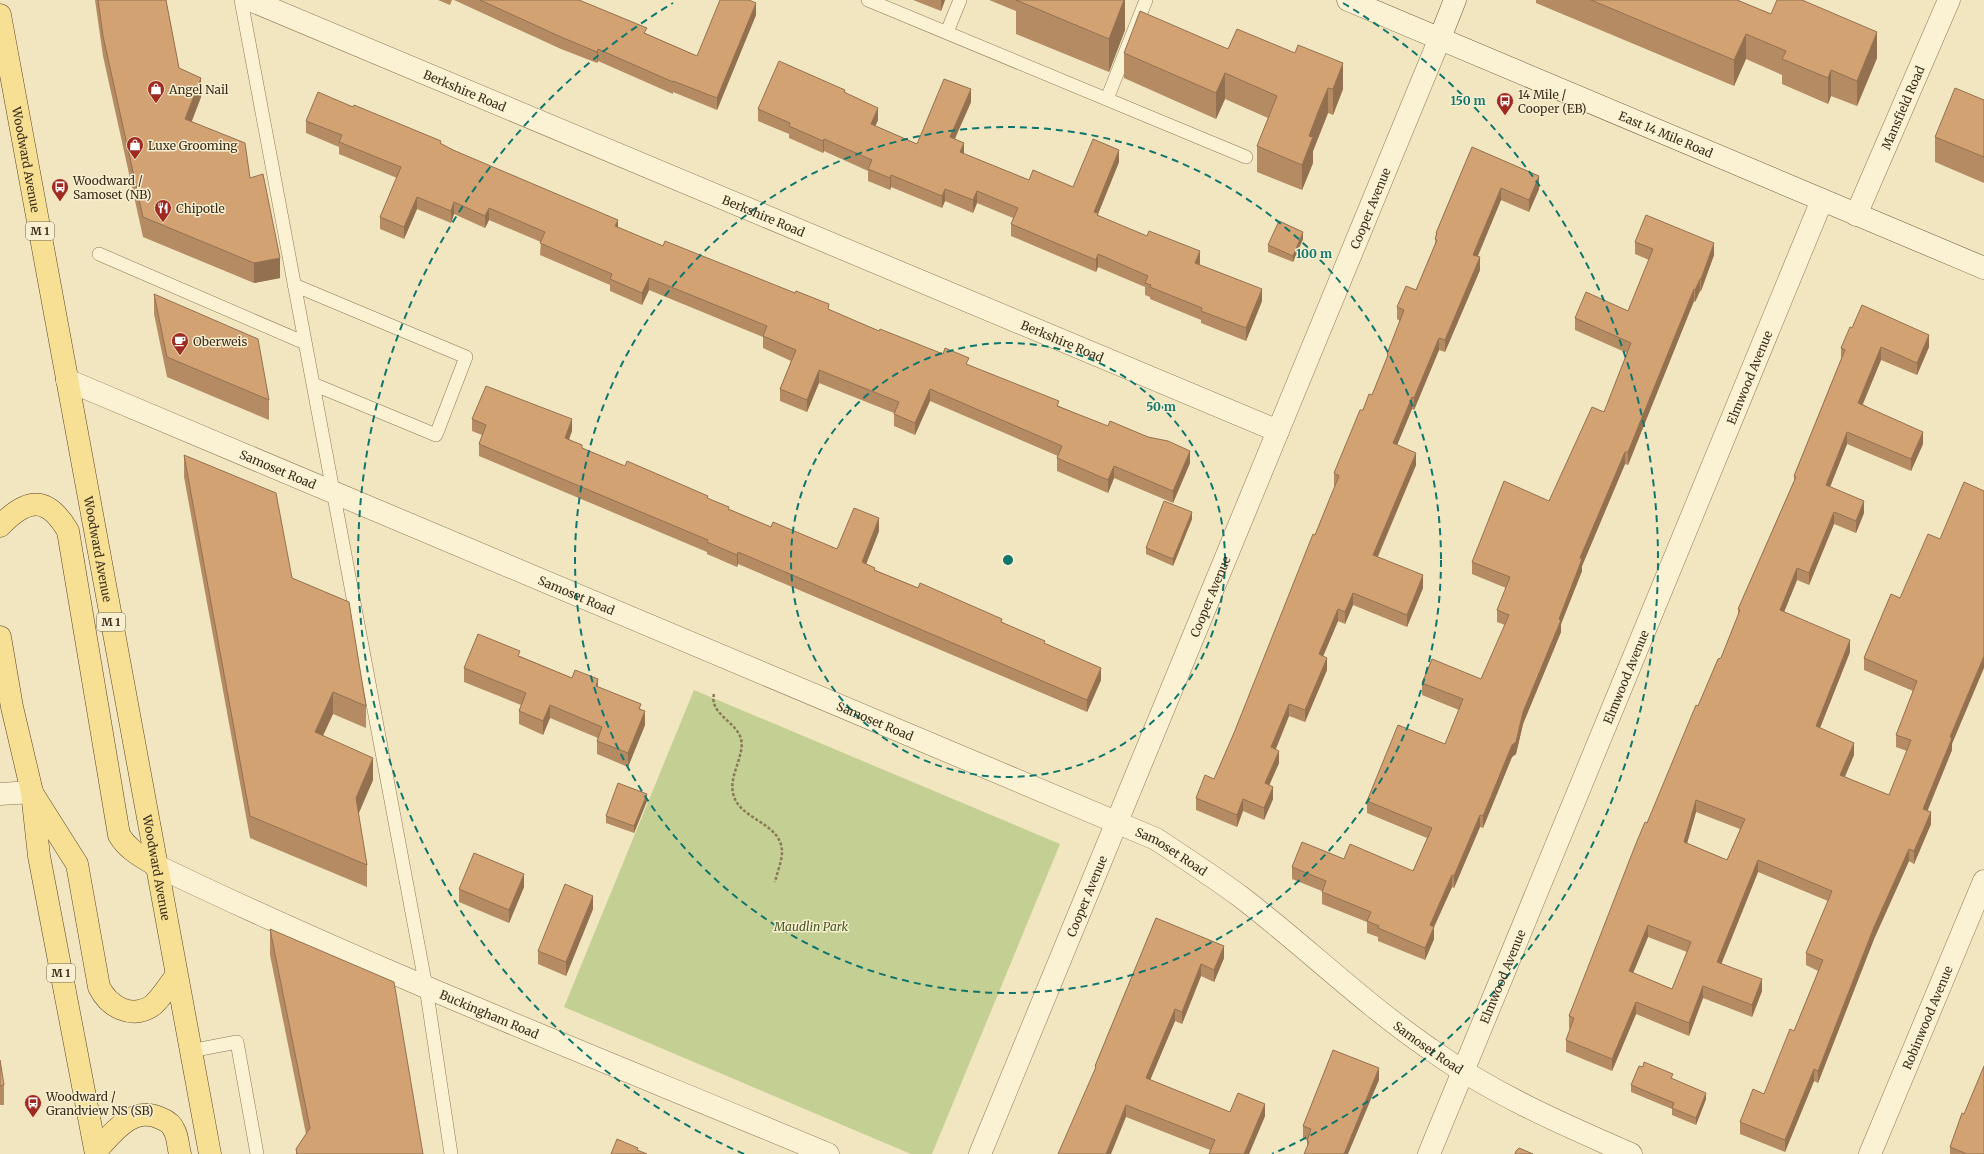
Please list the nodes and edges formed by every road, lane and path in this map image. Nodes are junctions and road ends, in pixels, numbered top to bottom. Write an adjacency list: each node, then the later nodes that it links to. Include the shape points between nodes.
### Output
1 (241, 0): 20 (lane)
2 (250, 0): 24 (street, Berkshire Road)
3 (868, 0): 10 (lane)
4 (960, 0): 10 (lane)
5 (1146, 0): 13 (lane)
6 (1348, 0): 11 (street, East 14 Mile Road)
7 (1455, 0): 11 (street, Cooper Avenue)
8 (1949, 0): 17 (street, Mansfield Road)
9 (0, 15): 12 (main road, Woodward Avenue / M 1)
10 (947, 32): 13 (lane)
11 (1440, 38): 16 (street, East 14 Mile Road); 24 (street, Cooper Avenue)
12 (13, 83): 14 (main road); 22 (main road, Woodward Avenue / M 1)
13 (1107, 99): 15 (lane)
14 (0, 102)
15 (1246, 157)
16 (1822, 200): 17 (street, East 14 Mile Road); 38 (street, Elmwood Avenue)
17 (1856, 214): 19 (street, East 14 Mile Road)
18 (99, 254): 21 (lane)
19 (1984, 268)
20 (294, 285): 21 (lane); 23 (lane, via 466,357 436,435)
21 (305, 343): 23 (lane)
22 (67, 380): 25 (street, Samoset Road); 32 (main road, Woodward Avenue / M 1)
23 (313, 384): 25 (lane)
24 (1278, 431): 31 (street, Cooper Avenue)
25 (333, 490): 31 (street, Samoset Road); 36 (lane)
26 (0, 526): 32 (main road, via 19,508 32,504 45,506 59,517 68,531 119,835 133,852)
27 (0, 636): 29 (main road, M 1, via 12,706)
28 (714, 694): 34 (path, via 715,707 732,724 741,739 742,745 732,783 736,802 780,842 782,852)
29 (32, 792): 30 (street); 35 (main road, via 78,864 99,987 104,996 121,1009 132,1012 143,1010 153,1004); 39 (main road, M 1, via 38,856)
30 (0, 794)
31 (1116, 821): 38 (street, Samoset Road, via 1156,839 1207,872 1395,1024); 45 (street, Cooper Avenue)
32 (155, 865): 35 (main road, Woodward Avenue / M 1); 36 (street, Buckingham Road, via 256,913)
33 (1984, 881): 48 (street, Robinwood Avenue)
34 (775, 882)
35 (176, 976): 37 (main road, Woodward Avenue / M 1)
36 (426, 987): 43 (lane); 44 (street, Buckingham Road)
37 (190, 1051): 41 (main road, Woodward Avenue / M 1); 42 (lane, via 237,1042)
38 (1462, 1070): 46 (street, Elmwood Avenue); 47 (street, Samoset Road, via 1566,1125)
39 (91, 1153): 40 (main road, via 128,1119 141,1115 155,1116 174,1129)
40 (180, 1154)
41 (210, 1154)
42 (257, 1154)
43 (451, 1154)
44 (828, 1154)
45 (980, 1154)
46 (1429, 1154)
47 (1631, 1154)
48 (1870, 1154)

